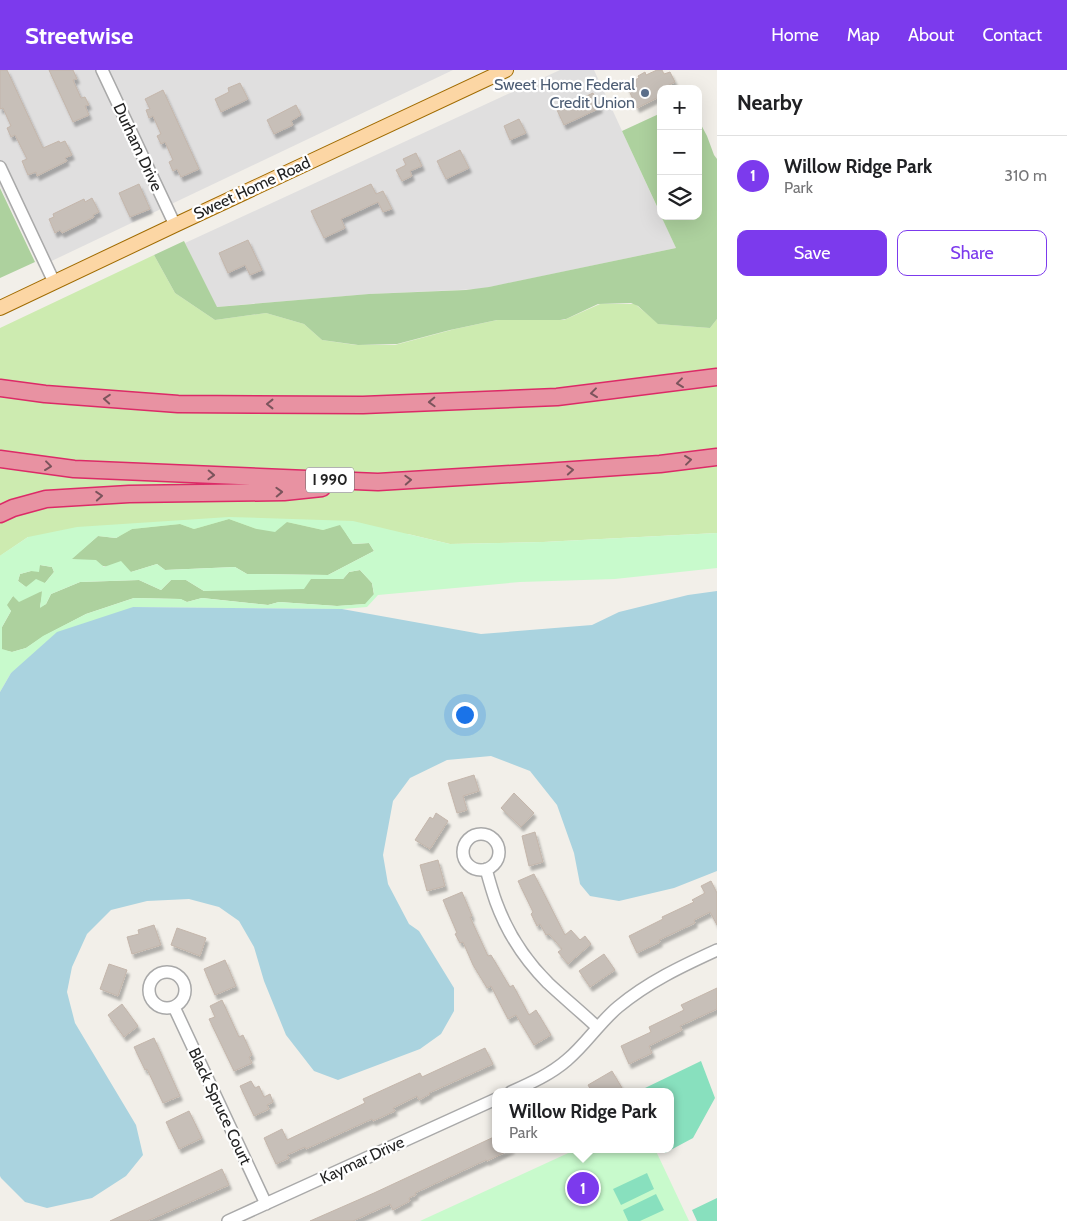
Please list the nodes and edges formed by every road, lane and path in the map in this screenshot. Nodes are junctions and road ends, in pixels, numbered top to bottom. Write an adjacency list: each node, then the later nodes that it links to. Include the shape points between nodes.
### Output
1 (102, 70): 4 (street, Durham Drive)
2 (506, 70): 4 (main road, Sweet Home Road)
3 (0, 167): 5 (street)
4 (174, 224): 5 (main road, Sweet Home Road)
5 (54, 282): 6 (main road, Sweet Home Road)
6 (0, 308)
7 (717, 377): 8 (highway, one-way to 8, via 557,397 363,405 178,404)
8 (0, 388)
9 (717, 456): 11 (highway, I 990, one-way to 9, via 660,464)
10 (0, 460): 11 (highway, I 990, one-way to 11, via 74,469)
11 (378, 482): 12 (highway, one-way to 11, via 46,499 129,494 284,492)
12 (0, 514)
13 (486, 869): 16 (street, via 496,903 518,945 547,982)
14 (717, 950): 16 (street, via 662,976 617,1008)
15 (174, 1007): 19 (street, Black Spruce Court)
16 (597, 1027): 17 (street, via 567,1060)
17 (519, 1088)
18 (492, 1101): 19 (street, Kaymar Drive)
19 (266, 1204): 20 (street, Kaymar Drive)
20 (228, 1221)

